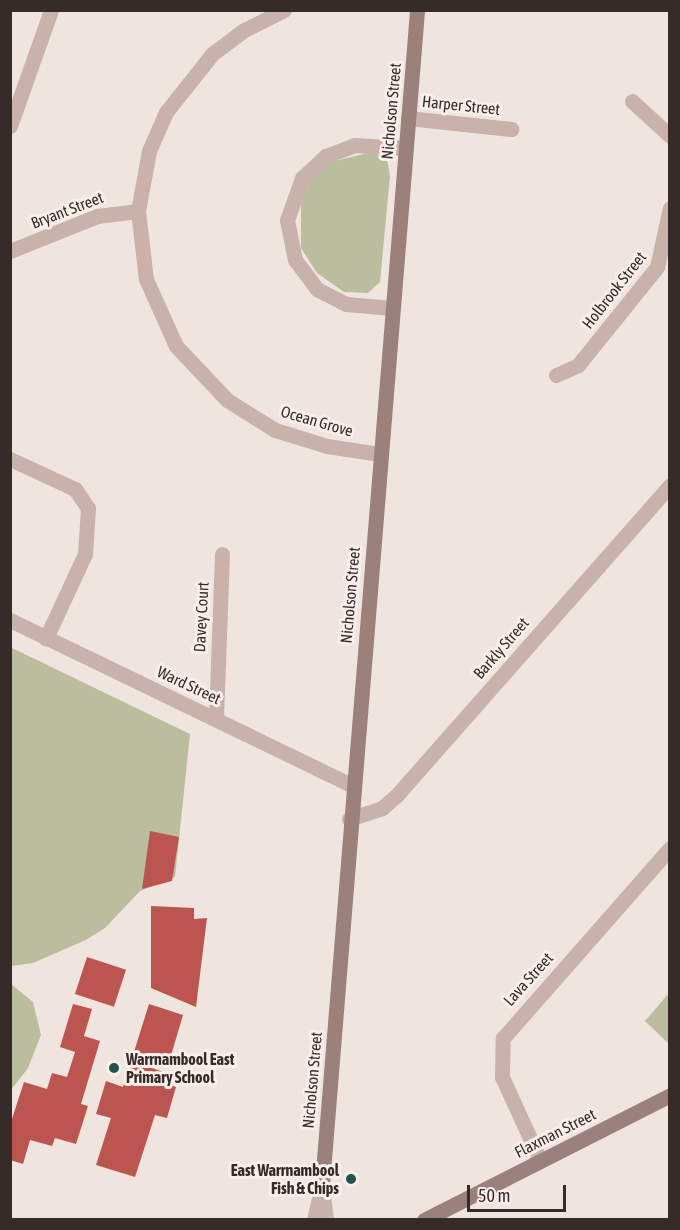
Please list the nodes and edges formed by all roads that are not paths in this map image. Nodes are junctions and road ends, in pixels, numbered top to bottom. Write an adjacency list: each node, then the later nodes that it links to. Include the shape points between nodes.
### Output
1 (51, 10): 6 (street)
2 (284, 10): 11 (street, Ocean Grove, via 225,43 181,88 152,143)
3 (417, 10): 5 (street, Nicholson Street)
4 (632, 101): 8 (street)
5 (408, 118): 7 (street, Harper Street); 9 (street, Nicholson Street)
6 (10, 126)
7 (511, 129)
8 (669, 135)
9 (405, 148): 13 (street, Nicholson Street); 13 (street, via 354,145 326,156 302,178 287,220 295,260 317,289 346,304)
10 (669, 208): 14 (street, Holbrook Street, via 657,267 578,365)
11 (138, 211): 12 (street, Bryant Street, via 114,210); 15 (street, Ocean Grove, via 141,255 151,296 176,346 206,382 275,430 327,446)
12 (10, 251)
13 (392, 308): 15 (street, Nicholson Street)
14 (556, 375)
15 (380, 454): 22 (street, Nicholson Street)
16 (10, 459): 20 (street, via 75,489 84,496 88,508 85,554)
17 (669, 485): 23 (street, Barkly Street, via 396,796 382,808)
18 (222, 554): 21 (street, Davey Court)
19 (10, 620): 20 (street, Ward Street)
20 (46, 639): 21 (street, Ward Street)
21 (216, 718): 22 (street, Ward Street)
22 (352, 784): 23 (street, Nicholson Street)
23 (349, 819): 27 (street, Nicholson Street)
24 (669, 848): 26 (street, Lava Street, via 503,1038 501,1077)
25 (669, 1095): 26 (street, Flaxman Street)
26 (540, 1160): 30 (street, Flaxman Street)
27 (322, 1184): 28 (street, Nicholson Street); 29 (street, Nicholson Street)
28 (314, 1220)
29 (326, 1220)
30 (424, 1220)

